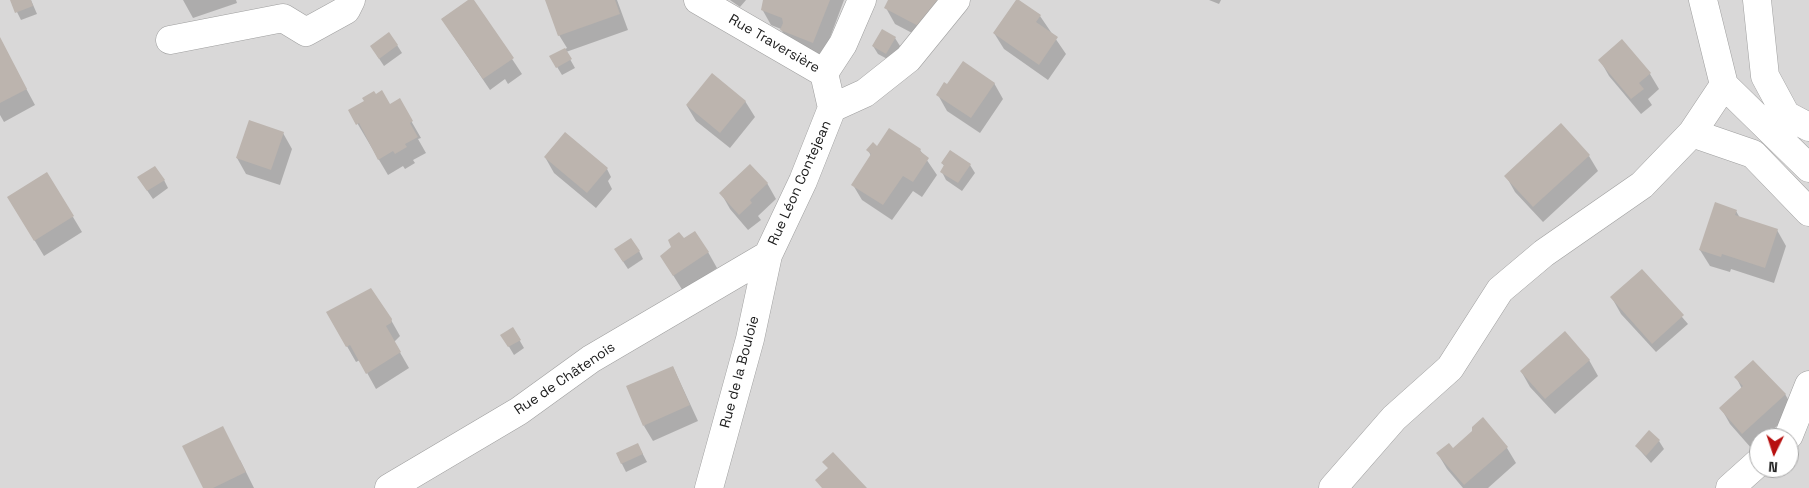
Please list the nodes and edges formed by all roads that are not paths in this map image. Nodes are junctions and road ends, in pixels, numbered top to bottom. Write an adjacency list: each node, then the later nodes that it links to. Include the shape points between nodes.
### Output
1 (351, 0): 7 (street, via 346,10 306,32 283,18)
2 (698, 0): 8 (street, Rue Traversière)
3 (862, 0): 8 (street, via 843,44)
4 (956, 0): 10 (street, via 908,59 865,93)
5 (1703, 0): 9 (street)
6 (1757, 0): 11 (street, via 1765,76 1786,115)
7 (170, 40)
8 (824, 74): 10 (street, Rue Léon Contejean)
9 (1724, 85): 12 (street); 13 (street)
10 (832, 108): 15 (street, Rue Léon Contejean, via 803,181)
11 (1809, 127)
12 (1692, 133): 14 (street, via 1753,154); 21 (street, via 1642,185 1544,253 1500,290 1450,368 1394,418)
13 (1809, 168)
14 (1809, 212)
15 (768, 255): 19 (street, Rue de Châtenois, via 591,359 519,411); 20 (street, Rue de la Bouloie, via 750,339)
16 (1809, 385): 17 (street)
17 (1792, 428)
18 (1749, 471): 22 (street)
19 (389, 488)
20 (709, 488)
21 (1333, 488)
22 (1730, 488)

